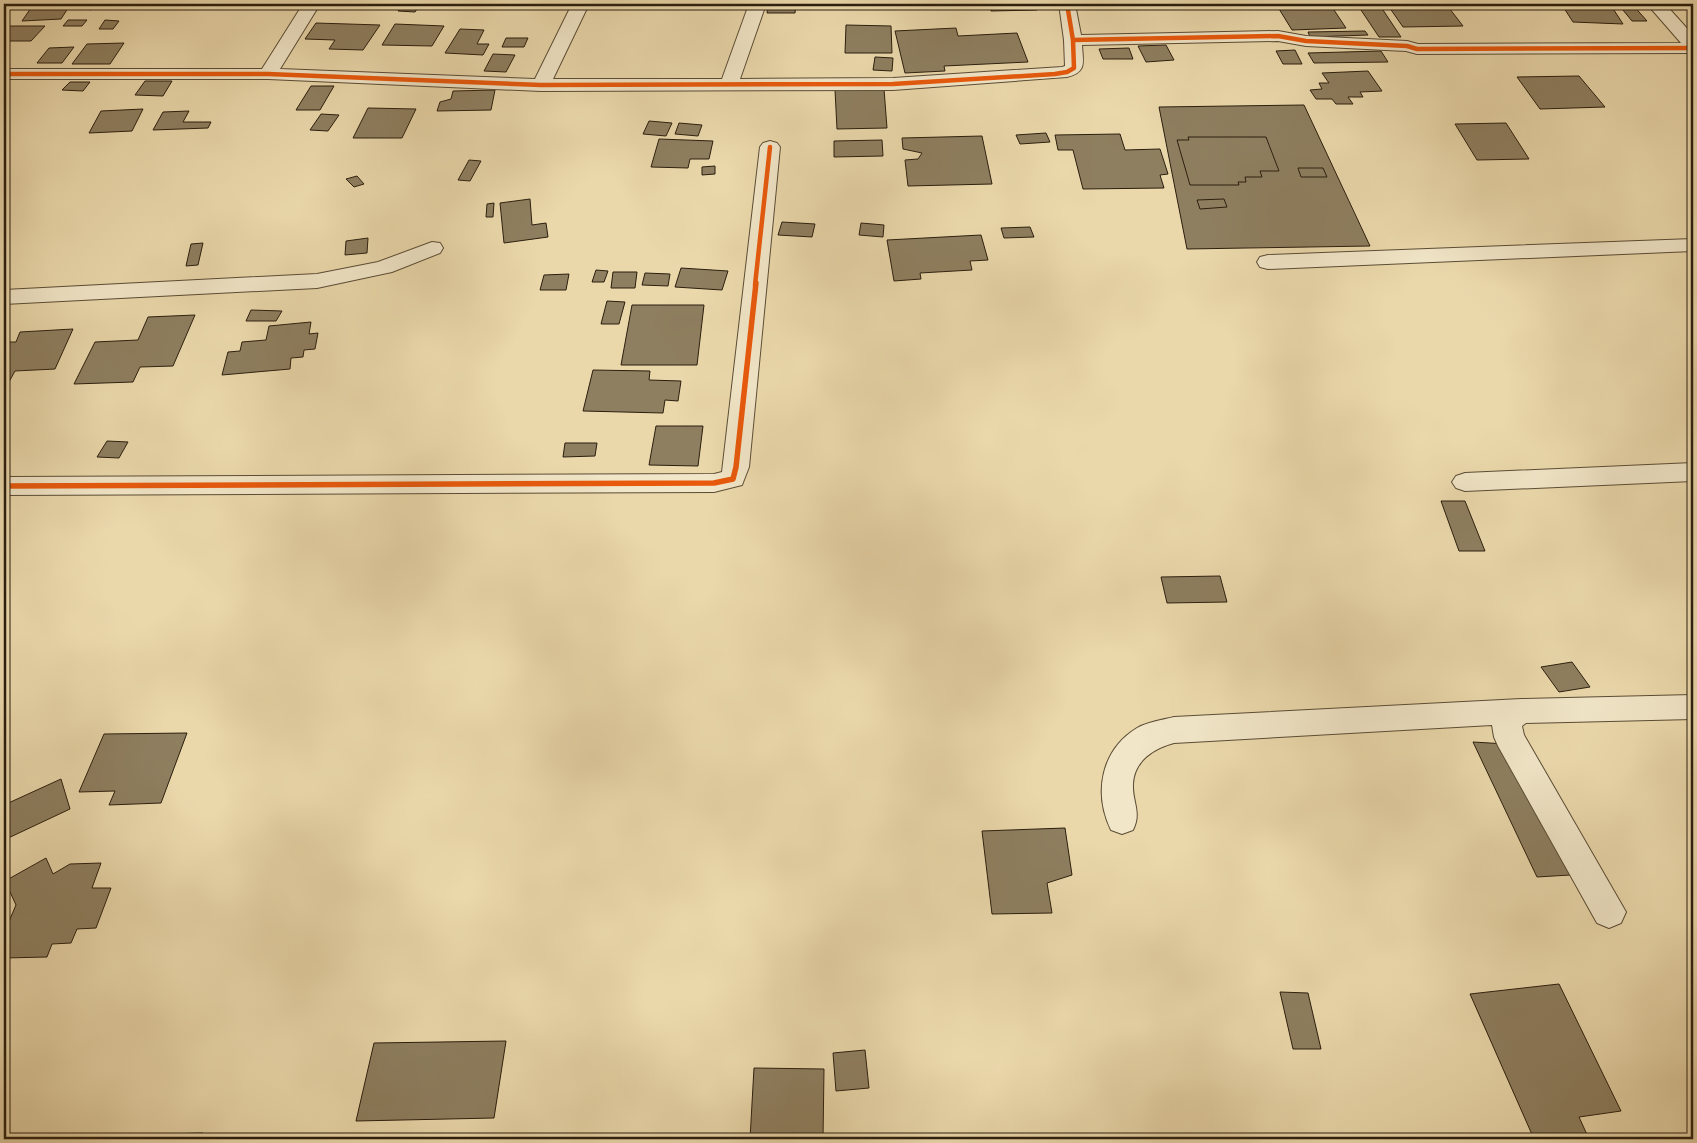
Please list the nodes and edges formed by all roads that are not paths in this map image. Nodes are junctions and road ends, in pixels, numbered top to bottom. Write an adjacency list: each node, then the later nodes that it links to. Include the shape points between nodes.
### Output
1 (310, 4): 9 (street)
2 (580, 4): 10 (street)
3 (757, 4): 11 (street)
4 (1067, 4): 6 (street)
5 (1656, 4): 7 (street)
6 (1073, 40): 7 (street, via 1278,36 1417,49); 11 (street, via 1074,68 1067,72 893,84)
7 (1693, 47)
8 (4, 74): 9 (street)
9 (268, 74): 10 (street)
10 (542, 84): 11 (street)
11 (729, 84)
12 (770, 148): 19 (street, via 733,479 704,483)
13 (1693, 245): 15 (street)
14 (432, 248): 16 (street, via 384,267 317,281)
15 (1268, 262)
16 (4, 297)
17 (1693, 472): 18 (street)
18 (1465, 482)
19 (4, 486)
20 (1693, 707): 21 (street)
21 (1521, 710): 22 (street, via 1174,730 1148,737 1123,759 1117,784); 23 (street, via 1506,720 1508,737)
22 (1122, 820)
23 (1608, 912)

